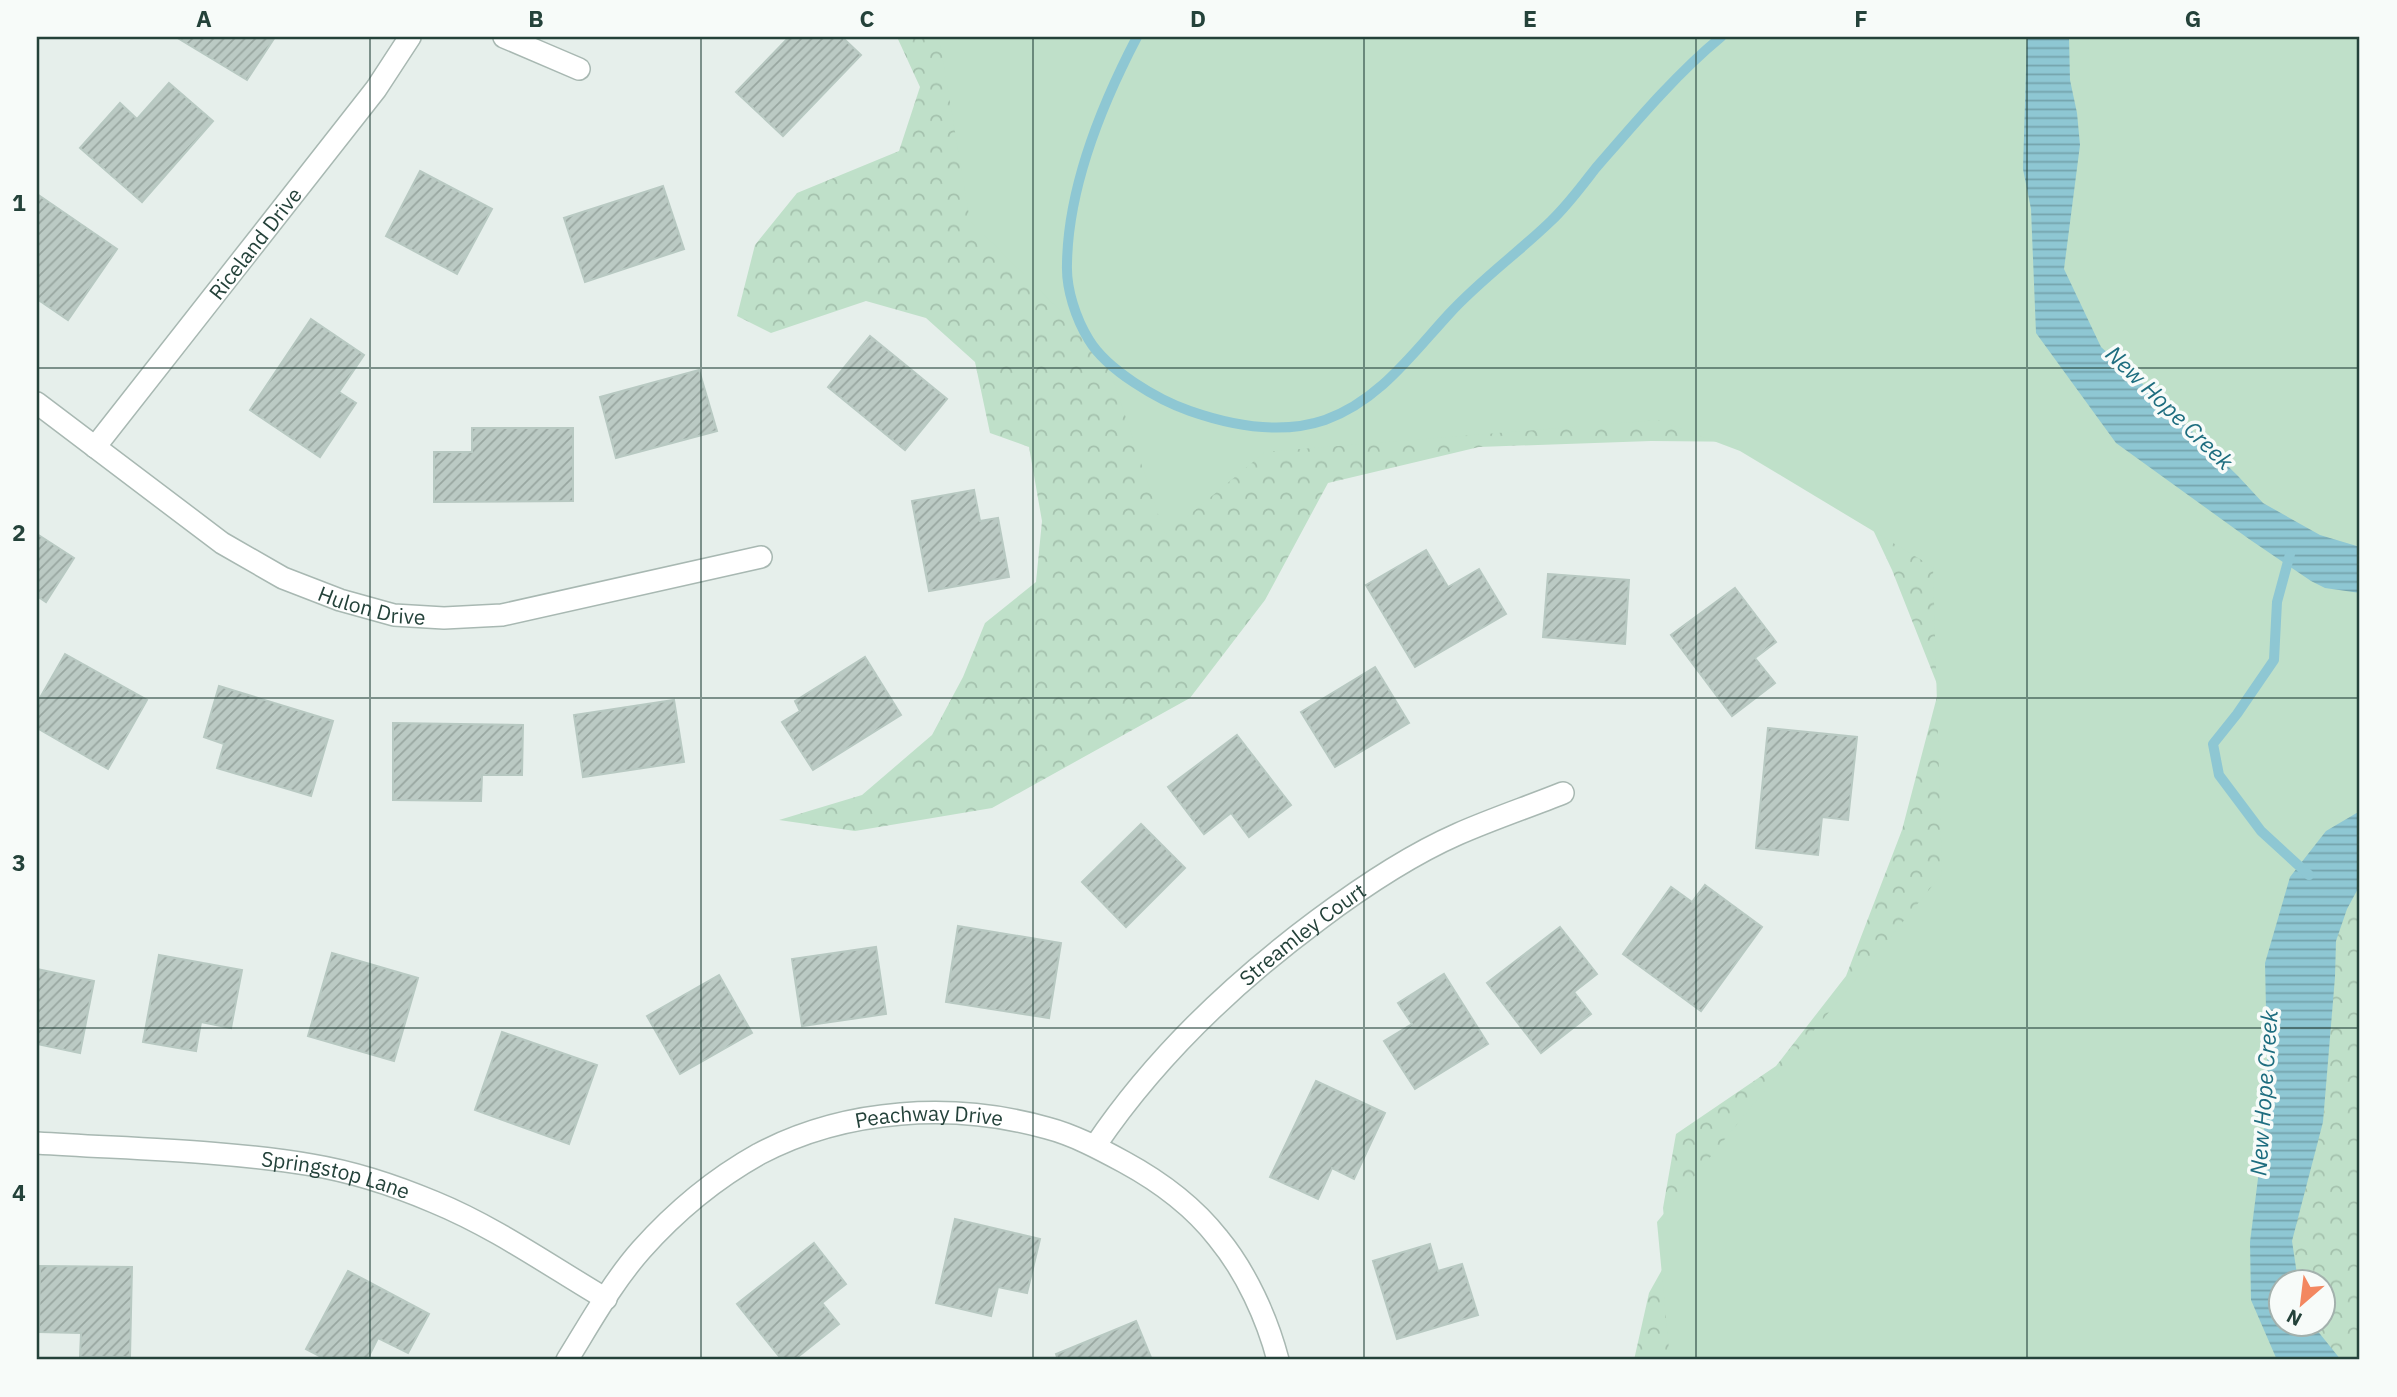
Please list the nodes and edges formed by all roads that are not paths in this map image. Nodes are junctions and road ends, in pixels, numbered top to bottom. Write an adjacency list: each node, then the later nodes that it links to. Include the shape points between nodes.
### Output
1 (410, 37): 5 (street, Riceland Drive, via 376,89)
2 (504, 37): 3 (street)
3 (579, 69)
4 (37, 403): 5 (street, Hulon Drive)
5 (95, 447): 6 (street, Hulon Drive, via 222,543 283,578 394,615 502,615)
6 (761, 557)
7 (1563, 793): 9 (street, Streamley Court, via 1457,834 1387,871 1265,959 1196,1021)
8 (37, 1143): 10 (street, Springstop Lane, via 240,1156 315,1165 377,1181 491,1229)
9 (1095, 1146): 10 (street, Peachway Drive, via 1049,1128 996,1116 939,1112 836,1124 761,1153 688,1204 640,1251); 12 (street, Peachway Drive, via 1147,1174 1219,1238 1271,1332)
10 (606, 1299): 11 (street, Peachway Drive)
11 (568, 1360)
12 (1278, 1360)

